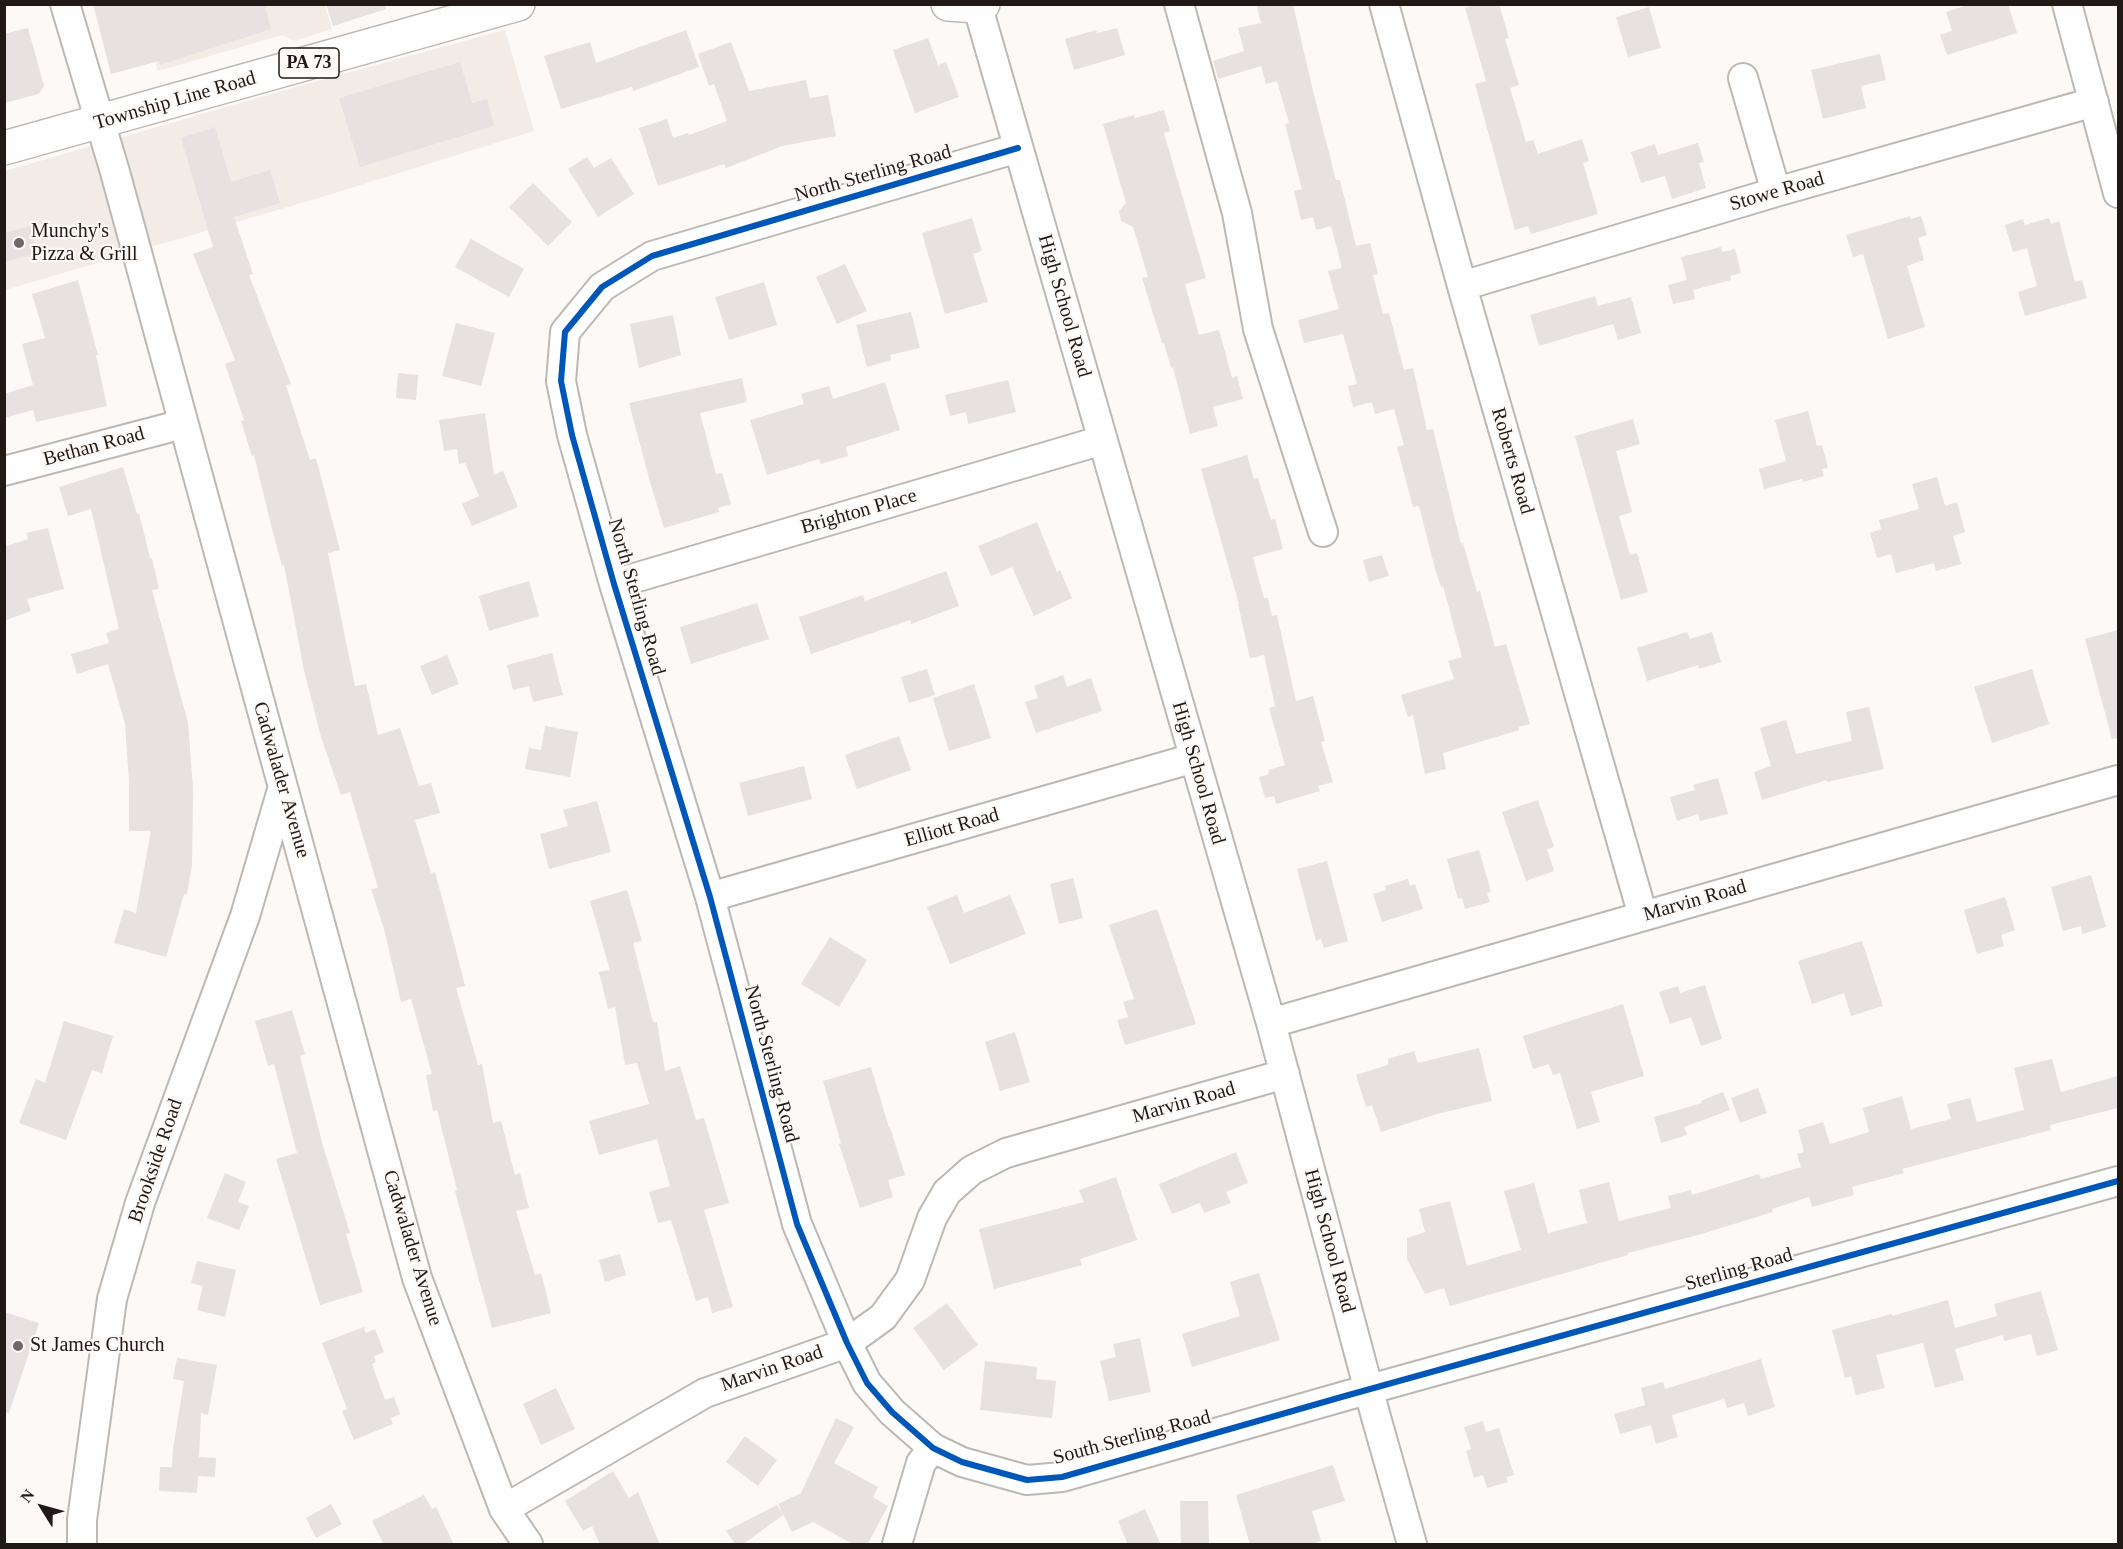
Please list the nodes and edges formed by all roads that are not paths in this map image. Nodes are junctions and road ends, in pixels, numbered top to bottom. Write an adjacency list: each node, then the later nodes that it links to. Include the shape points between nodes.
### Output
1 (64, 4): 9 (street, Cadwalader Avenue)
2 (518, 4): 9 (main road, Township Line Road / PA 73)
3 (1179, 4): 18 (street, via 1237,213 1257,329)
4 (1384, 4): 14 (street, Roberts Road)
5 (2067, 4): 8 (street)
6 (971, 5): 11 (street, High School Road)
7 (1743, 78): 12 (street)
8 (2094, 102): 12 (street, Stowe Road); 13 (street)
9 (101, 122): 10 (main road, Township Line Road / PA 73); 15 (street, Cadwalader Avenue)
10 (4, 148)
11 (1018, 148): 16 (street, High School Road); 19 (street, North Sterling Road, via 652,256 602,287 565,332 561,381)
12 (1776, 192): 14 (street, Stowe Road)
13 (2118, 193)
14 (1462, 286): 24 (street, Roberts Road)
15 (183, 424): 17 (street, Bethan Road); 22 (street, Cadwalader Avenue)
16 (1103, 440): 19 (street, Brighton Place); 20 (street, High School Road)
17 (4, 471)
18 (1323, 532)
19 (614, 584): 23 (street, North Sterling Road)
20 (1194, 758): 23 (street, Elliott Road); 25 (street, High School Road)
21 (2118, 780): 24 (street, Marvin Road)
22 (282, 790): 31 (street, Cadwalader Avenue, via 417,1278); 32 (street, Brookside Road, via 245,916 140,1203 112,1299 82,1520)
23 (710, 897): 28 (street, North Sterling Road, via 797,1224)
24 (1643, 916): 25 (street, Marvin Road)
25 (1271, 1023): 26 (street, High School Road)
26 (1285, 1074): 28 (street, Marvin Road, via 1005,1153 972,1170 947,1192 932,1218 910,1280 883,1317); 29 (street, High School Road)
27 (2118, 1181): 29 (street, Sterling Road)
28 (848, 1343): 30 (street, South Sterling Road, via 867,1383 892,1412); 31 (street, Marvin Road, via 705,1393)
29 (1369, 1390): 30 (street, South Sterling Road, via 1062,1477 1027,1480 995,1473); 35 (street, High School Road)
30 (933, 1448): 34 (street, via 921,1463)
31 (504, 1509): 33 (street, Cadwalader Avenue)
32 (82, 1545)
33 (528, 1545)
34 (897, 1545)
35 (1412, 1545)

